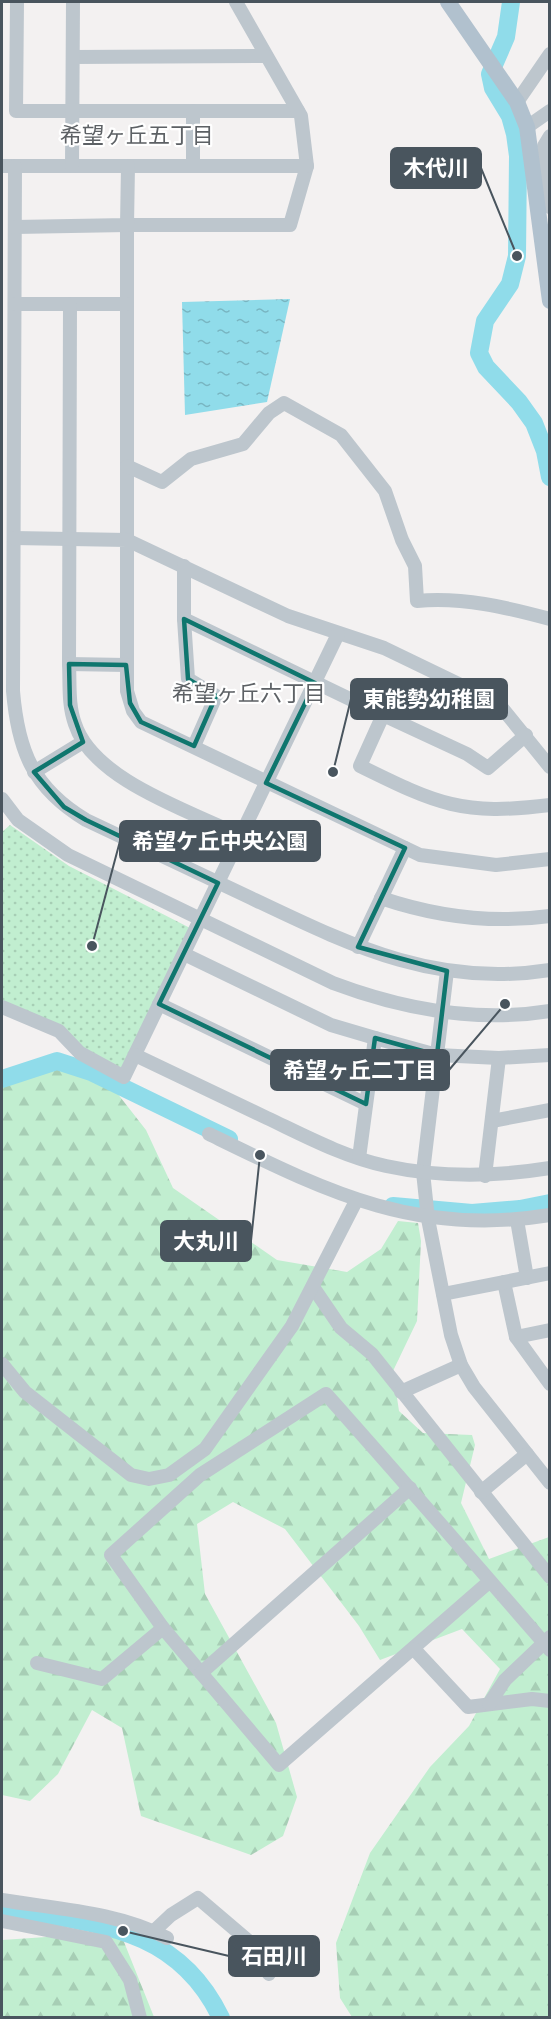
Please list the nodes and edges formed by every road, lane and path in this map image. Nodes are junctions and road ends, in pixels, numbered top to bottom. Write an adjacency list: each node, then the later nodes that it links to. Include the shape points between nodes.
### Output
1 (17, 2): 9 (street, via 16,111)
2 (73, 2): 7 (street)
3 (236, 2): 6 (street)
4 (448, 2): 8 (main road)
5 (549, 54): 8 (street)
6 (266, 56): 7 (street); 11 (street)
7 (73, 57): 9 (street)
8 (517, 102): 13 (main road)
9 (73, 111): 10 (street); 16 (street)
10 (193, 111): 11 (street); 18 (street)
11 (298, 111): 19 (street)
12 (549, 111): 13 (street)
13 (527, 127): 23 (main road)
14 (549, 136): 20 (street, via 544,146)
15 (8, 166): 16 (street); 22 (street)
16 (72, 166): 17 (street)
17 (128, 166): 18 (street); 21 (street)
18 (193, 166): 19 (street)
19 (307, 166): 21 (street, via 290,225)
20 (549, 207)
21 (127, 225): 22 (street); 26 (street)
22 (15, 226): 24 (street)
23 (549, 301)
24 (15, 304): 25 (street); 28 (street)
25 (70, 304): 26 (street); 29 (street)
26 (127, 304): 27 (street)
27 (127, 466): 30 (street); 32 (street, via 162,482 191,459 243,444 269,413 284,403 341,435 385,491 415,566 417,600 493,604)
28 (14, 538): 29 (street); 43 (street, via 15,714 19,738)
29 (71, 539): 30 (street); 35 (street)
30 (128, 540): 31 (street); 36 (street)
31 (184, 566): 33 (street); 34 (street, via 288,616)
32 (549, 619)
33 (184, 620): 37 (street); 41 (street, via 188,680 216,696)
34 (338, 634): 37 (street); 39 (street, via 384,648 498,703)
35 (69, 664): 36 (street); 40 (street, via 70,705)
36 (126, 665): 41 (street, via 130,703 141,722)
37 (315, 682): 38 (street); 44 (street)
38 (383, 715): 39 (street, via 488,768); 46 (street, via 360,766 423,798 451,806 489,810)
39 (526, 735): 42 (street)
40 (83, 742): 43 (street); 47 (street, via 116,776)
41 (194, 746): 44 (street)
42 (549, 767)
43 (34, 772): 50 (street, via 64,807)
44 (266, 783): 47 (street); 48 (street)
45 (2, 798): 53 (street, via 18,820 68,855)
46 (549, 805)
47 (241, 836): 50 (street)
48 (405, 848): 49 (street, via 420,855 496,865); 51 (street)
49 (549, 859)
50 (218, 883): 53 (street); 54 (street)
51 (381, 898): 52 (street, via 456,918); 54 (street)
52 (549, 916)
53 (201, 919): 55 (street); 61 (street, via 333,983)
54 (358, 947): 57 (street, via 396,961)
55 (184, 954): 58 (street); 62 (street, via 331,1025)
56 (549, 970): 57 (street, via 516,975)
57 (447, 971): 61 (street)
58 (159, 1004): 65 (street); 67 (street)
59 (2, 1007): 65 (street, via 59,1031 80,1053 124,1077)
60 (549, 1011): 61 (street)
61 (442, 1013): 63 (street)
62 (375, 1038): 63 (street); 67 (street)
63 (437, 1054): 66 (street); 73 (street)
64 (549, 1054): 66 (street)
65 (135, 1055): 71 (street)
66 (499, 1058): 69 (street)
67 (366, 1104): 71 (street)
68 (549, 1110): 69 (street)
69 (492, 1121): 74 (street)
70 (209, 1134): 75 (street)
71 (358, 1158): 73 (street)
72 (549, 1167): 74 (street)
73 (423, 1172): 74 (street); 76 (street)
74 (485, 1176)
75 (356, 1201): 76 (street); 82 (street)
76 (428, 1212): 78 (street); 83 (street)
77 (549, 1215): 78 (street)
78 (517, 1220): 80 (street)
79 (549, 1273): 80 (street)
80 (527, 1278): 81 (street)
81 (504, 1282): 83 (street); 85 (street)
82 (313, 1287): 86 (street, via 270,1359 243,1391 205,1449 169,1475 149,1479 131,1475 25,1392); 89 (street, via 341,1328 372,1354)
83 (443, 1294): 87 (street)
84 (549, 1330): 85 (street)
85 (516, 1337): 88 (street)
86 (2, 1364)
87 (461, 1365): 89 (street); 90 (street)
88 (549, 1384)
89 (401, 1392): 93 (street)
90 (527, 1454): 91 (street); 93 (street)
91 (549, 1483)
92 (410, 1488): 95 (street); 96 (street, via 326,1394 201,1475 111,1555); 100 (street)
93 (481, 1492): 94 (street)
94 (549, 1577)
95 (490, 1581): 97 (street); 98 (street)
96 (163, 1628): 99 (street, via 102,1679); 100 (street)
97 (548, 1644): 102 (street, via 505,1680)
98 (414, 1649): 100 (street, via 279,1765); 102 (street, via 468,1707)
99 (37, 1663)
100 (201, 1673)
101 (549, 1701): 102 (street)
102 (489, 1704)
103 (2, 1900): 105 (street, via 120,1921 160,1935 171,1915 198,1898 252,1944 255,1956)
104 (2, 1920): 106 (street, via 106,1942 130,1980)
105 (269, 1974)
106 (140, 2018)

